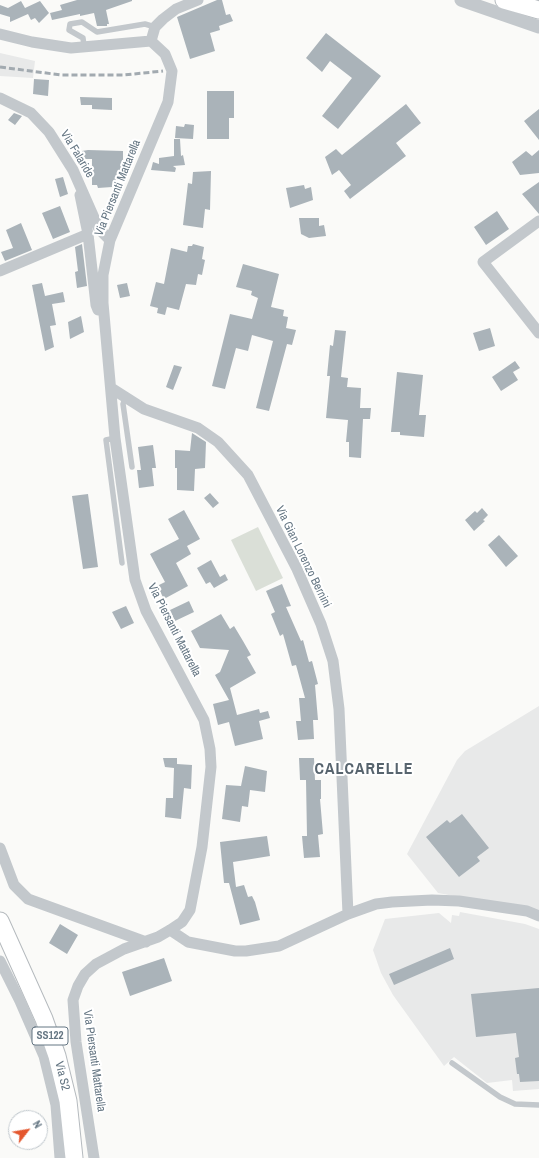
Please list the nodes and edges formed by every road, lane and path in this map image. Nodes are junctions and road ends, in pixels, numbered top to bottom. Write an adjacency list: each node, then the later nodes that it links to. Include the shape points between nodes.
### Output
1 (198, 0): 5 (street, via 176,9)
2 (461, 0): 6 (street)
3 (504, 0): 4 (main road)
4 (539, 10)
5 (155, 27): 8 (street); 9 (lane, via 145,24 97,32 82,22 70,24 68,30 83,38)
6 (539, 27)
7 (0, 34): 9 (street, via 52,46)
8 (151, 41): 9 (street); 14 (street, Via Piersanti Mattarella, via 165,54 172,71 168,102)
9 (84, 46)
10 (1, 99): 11 (street, Via Falaride, via 31,113 40,122)
11 (79, 181): 13 (street, via 78,188); 14 (street, Via Falaride, via 99,229)
12 (539, 221): 17 (street, via 483,262)
13 (88, 234): 15 (street); 16 (street, via 96,305)
14 (110, 240): 16 (street, Via Piersanti Mattarella, via 103,285)
15 (0, 271)
16 (104, 323): 18 (street, Via Piersanti Mattarella)
17 (539, 334)
18 (110, 388): 19 (street, Via Gian Lorenzo Bernini); 21 (street, Via Piersanti Mattarella, via 116,438)
19 (125, 398): 20 (lane, via 123,404); 24 (street, Via Gian Lorenzo Bernini, via 154,414 198,428 218,442 248,476 297,569 333,661 339,709)
20 (132, 467)
21 (118, 494): 22 (lane); 27 (street, Via Piersanti Mattarella, via 138,590 146,611 202,713 210,749 209,792 190,910 182,922)
22 (122, 563)
23 (0, 848): 28 (street, via 14,885 28,899)
24 (348, 914): 25 (street, via 376,904 432,900 527,911); 27 (street, via 279,946 258,950 235,950 188,942)
25 (539, 916)
26 (0, 921): 33 (main road, SS122, via 41,1012 57,1056 68,1101)
27 (170, 930): 28 (street, Via Piersanti Mattarella)
28 (146, 942): 34 (street, Via Piersanti Mattarella, via 124,949 96,964 85,974 73,1000 76,1042)
29 (0, 961): 32 (street, Via S2, via 44,1056 56,1105)
30 (452, 1063): 31 (lane, via 500,1097 515,1104)
31 (539, 1105)
32 (60, 1158)
33 (74, 1158)
34 (94, 1158)

